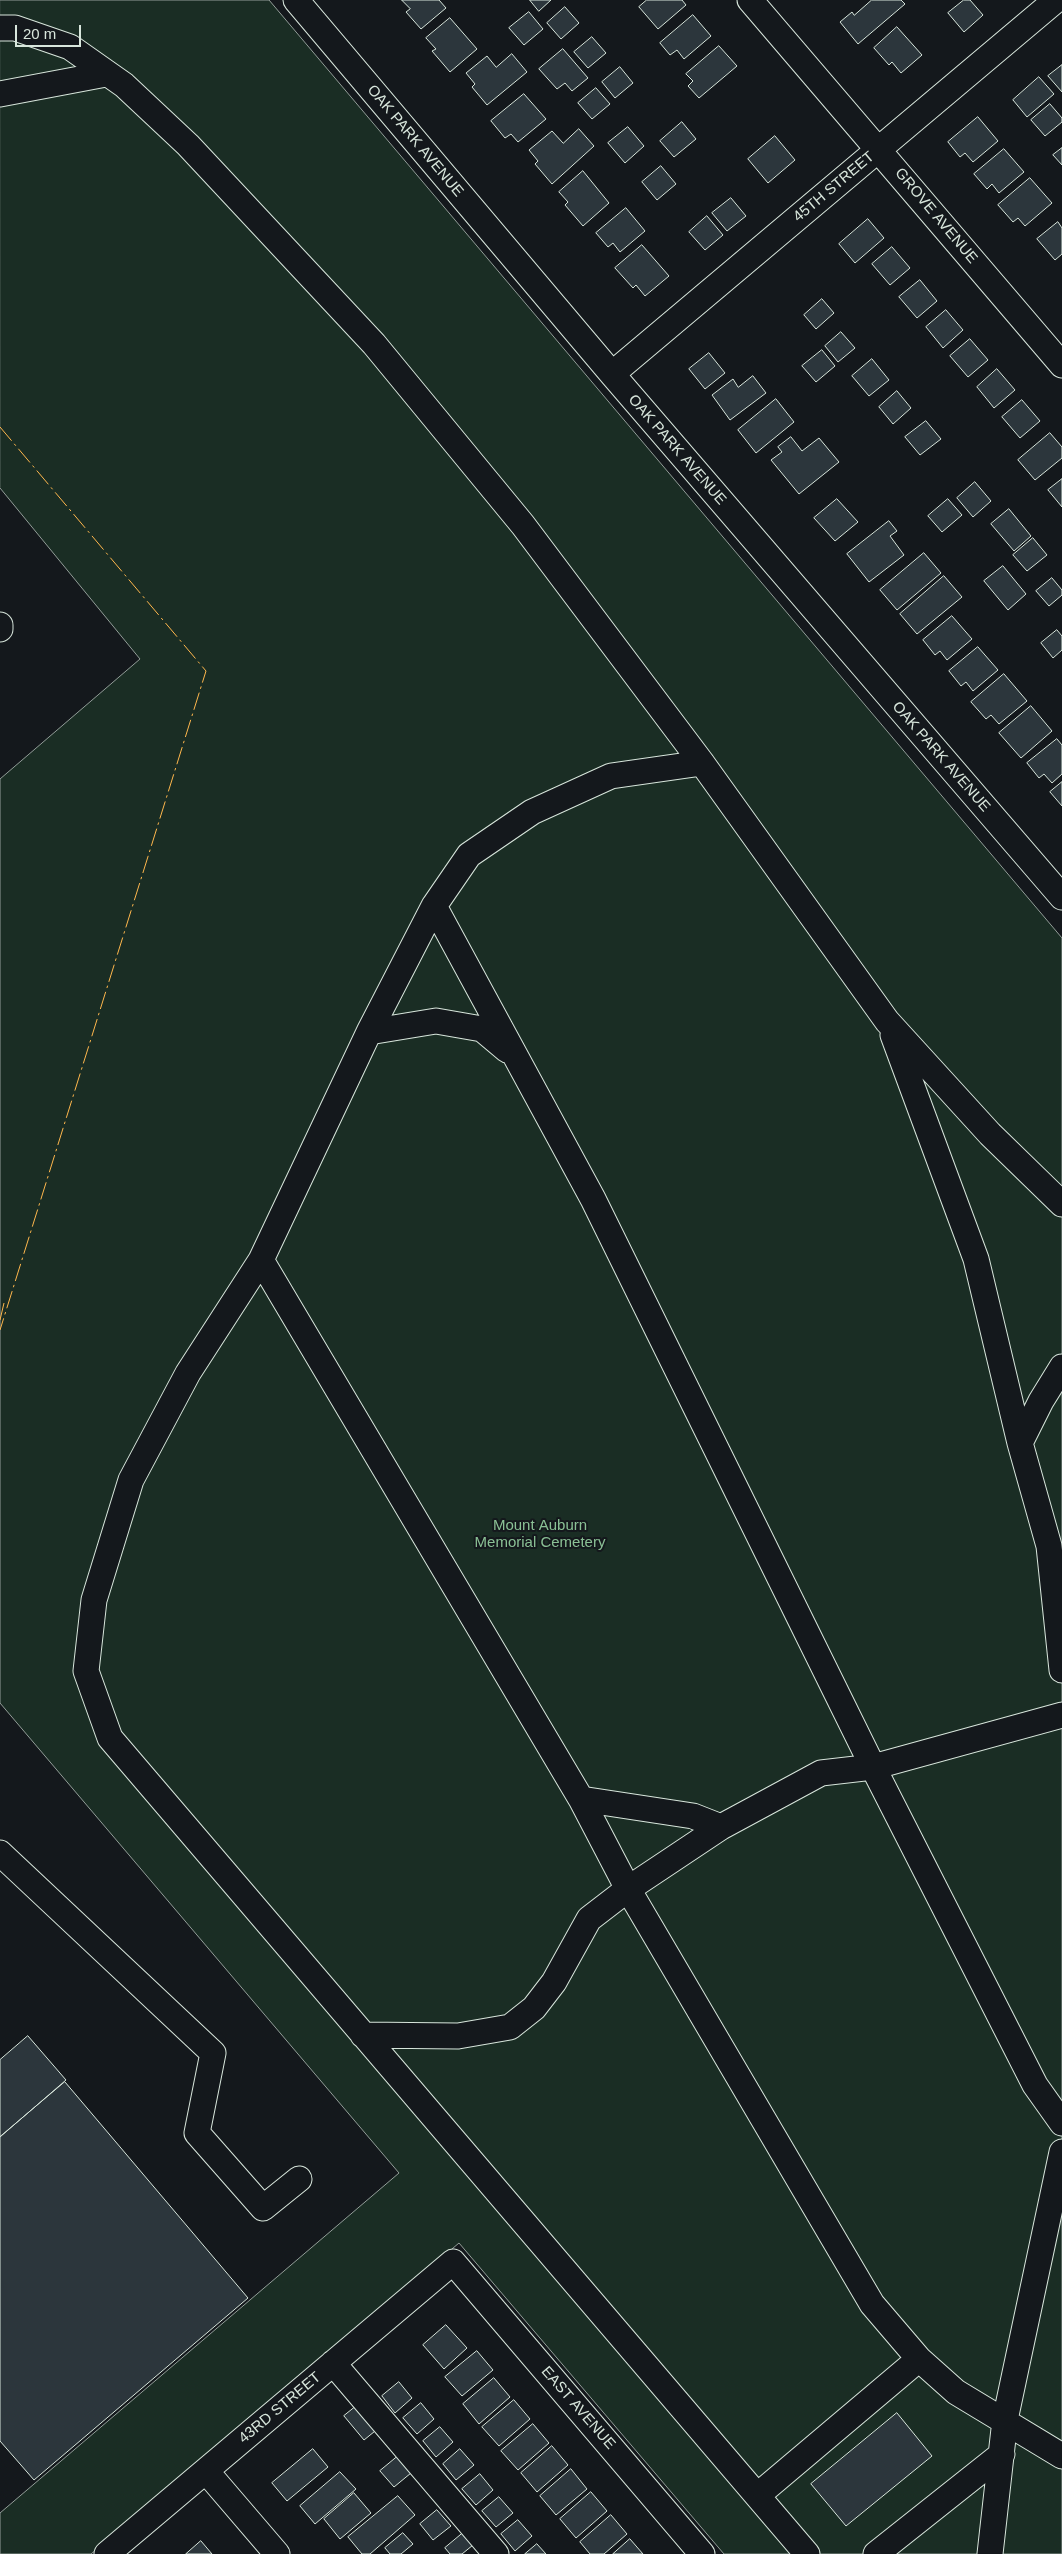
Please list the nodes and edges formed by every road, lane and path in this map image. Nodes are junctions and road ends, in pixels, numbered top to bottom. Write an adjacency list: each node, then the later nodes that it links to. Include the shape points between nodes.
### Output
1 (296, 0): 9 (street, OAK PARK AVENUE)
2 (750, 0): 7 (street, GROVE AVENUE)
3 (1056, 0): 7 (street, 45TH STREET)
4 (0, 28): 5 (street, via 15,28 70,47)
5 (106, 74): 6 (street); 10 (street, via 124,85 188,145 374,344 523,525)
6 (0, 94)
7 (879, 149): 8 (street, GROVE AVENUE); 9 (street, 45TH STREET)
8 (1062, 365)
9 (612, 374): 11 (street, OAK PARK AVENUE)
10 (702, 763): 12 (street, via 611,776 532,812 468,855); 13 (street)
11 (1058, 883)
12 (434, 906): 14 (street); 15 (street)
13 (887, 1021): 16 (street, via 990,1134); 19 (street, via 976,1259)
14 (368, 1032): 15 (street, via 436,1021 482,1029); 17 (street)
15 (514, 1056): 23 (street, via 592,1199)
16 (1062, 1204)
17 (261, 1260): 24 (street); 28 (street, via 188,1373 131,1480 94,1600 86,1671 110,1738)
18 (1062, 1367): 19 (street)
19 (1020, 1443): 20 (street)
20 (1058, 1591): 21 (street)
21 (1062, 1670)
22 (1062, 1715): 23 (street)
23 (873, 1767): 25 (street, via 821,1773); 29 (street, via 1035,2085)
24 (581, 1799): 25 (street, via 693,1816); 27 (street)
25 (721, 1827): 27 (street)
26 (0, 1853): 31 (street, via 213,2053 196,2133 263,2208)
27 (628, 1889): 28 (street, via 589,1919 554,1982 534,2008 510,2027 458,2036); 33 (street, via 872,2304)
28 (362, 2035): 39 (street)
29 (1062, 2123)
30 (1062, 2152): 35 (street)
31 (299, 2178)
32 (453, 2262): 34 (street, 43RD STREET); 43 (street, EAST AVENUE)
33 (919, 2359): 35 (street, via 956,2392); 39 (street)
34 (333, 2363): 38 (street, 43RD STREET); 42 (street)
35 (1005, 2420): 36 (street); 37 (street)
36 (1002, 2454): 45 (street); 46 (street)
37 (1062, 2456)
38 (206, 2471): 40 (street, 43RD STREET); 41 (street)
39 (758, 2495): 44 (street)
40 (107, 2554)
41 (277, 2554)
42 (496, 2554)
43 (702, 2554)
44 (807, 2554)
45 (876, 2554)
46 (990, 2554)

